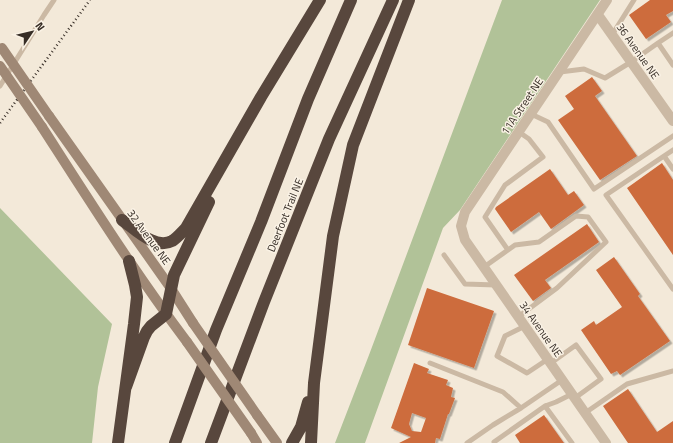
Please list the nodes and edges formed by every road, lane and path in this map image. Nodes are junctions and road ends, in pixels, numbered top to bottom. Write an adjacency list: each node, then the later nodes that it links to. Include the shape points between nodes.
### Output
1 (54, 0): 17 (lane)
2 (320, 0): 18 (highway)
3 (351, 0): 49 (highway, Deerfoot Trail NE, via 308,99 216,330)
4 (393, 0): 50 (highway, Deerfoot Trail NE, via 329,139)
5 (409, 0): 42 (highway, via 353,145 333,236)
6 (607, 0): 8 (street, 11A Street NE)
7 (634, 0): 10 (lane)
8 (598, 14): 10 (street, 36 Avenue NE); 16 (street, 11A Street NE)
9 (673, 33): 11 (lane)
10 (612, 35): 13 (street, 36 Avenue NE)
11 (658, 44): 13 (lane); 14 (lane)
12 (1, 47): 26 (main road, 32 Avenue NE, bridge)
13 (631, 62): 16 (lane, via 605,78 584,69); 20 (street, 36 Avenue NE)
14 (673, 65)
15 (0, 66): 30 (main road, bridge)
16 (559, 72): 19 (street, 11A Street NE)
17 (0, 86)
18 (261, 97): 26 (highway, via 186,228 178,237 170,242 154,242); 33 (highway)
19 (531, 114): 21 (street, 11A Street NE); 22 (lane, via 548,122 594,190)
20 (673, 121)
21 (519, 132): 27 (street, 11A Street NE, via 465,212); 28 (lane, via 529,139 543,157 505,185 485,217)
22 (673, 136)
23 (673, 150): 24 (lane)
24 (664, 156): 25 (lane); 34 (lane, via 606,195)
25 (673, 169)
26 (122, 220): 33 (main road, 32 Avenue NE)
27 (461, 226): 31 (street, 34 Avenue NE, via 465,240)
28 (508, 250): 31 (lane); 36 (lane, via 516,245 539,242 576,216 588,217 606,242 557,288)
29 (444, 255): 32 (lane, via 465,284)
30 (128, 261): 35 (main road); 43 (highway, via 137,296)
31 (484, 267): 32 (street, 34 Avenue NE)
32 (497, 285): 36 (street, 34 Avenue NE)
33 (170, 287): 35 (highway); 52 (main road, 32 Avenue NE, bridge)
34 (673, 289)
35 (166, 314): 43 (highway, via 147,331); 51 (main road, bridge)
36 (518, 317): 37 (street, 34 Avenue NE)
37 (525, 326): 38 (street, 34 Avenue NE); 38 (lane, via 506,336 497,356 527,373)
38 (549, 361): 41 (street, 34 Avenue NE); 44 (lane, via 576,344 601,379)
39 (430, 363): 46 (lane, via 503,392)
40 (673, 371): 47 (lane, via 627,384)
41 (562, 380): 44 (street, 34 Avenue NE); 46 (lane)
42 (314, 383): 53 (highway, via 301,427); 54 (highway)
43 (126, 387): 48 (highway)
44 (573, 396): 45 (lane); 47 (street, 34 Avenue NE)
45 (545, 406): 56 (lane); 57 (lane)
46 (522, 408): 55 (lane)
47 (585, 413): 58 (street, 34 Avenue NE)
48 (118, 443)
49 (175, 443)
50 (211, 443)
51 (257, 443)
52 (277, 443)
53 (292, 443)
54 (311, 443)
55 (467, 443)
56 (494, 443)
57 (572, 443)
58 (606, 443)

